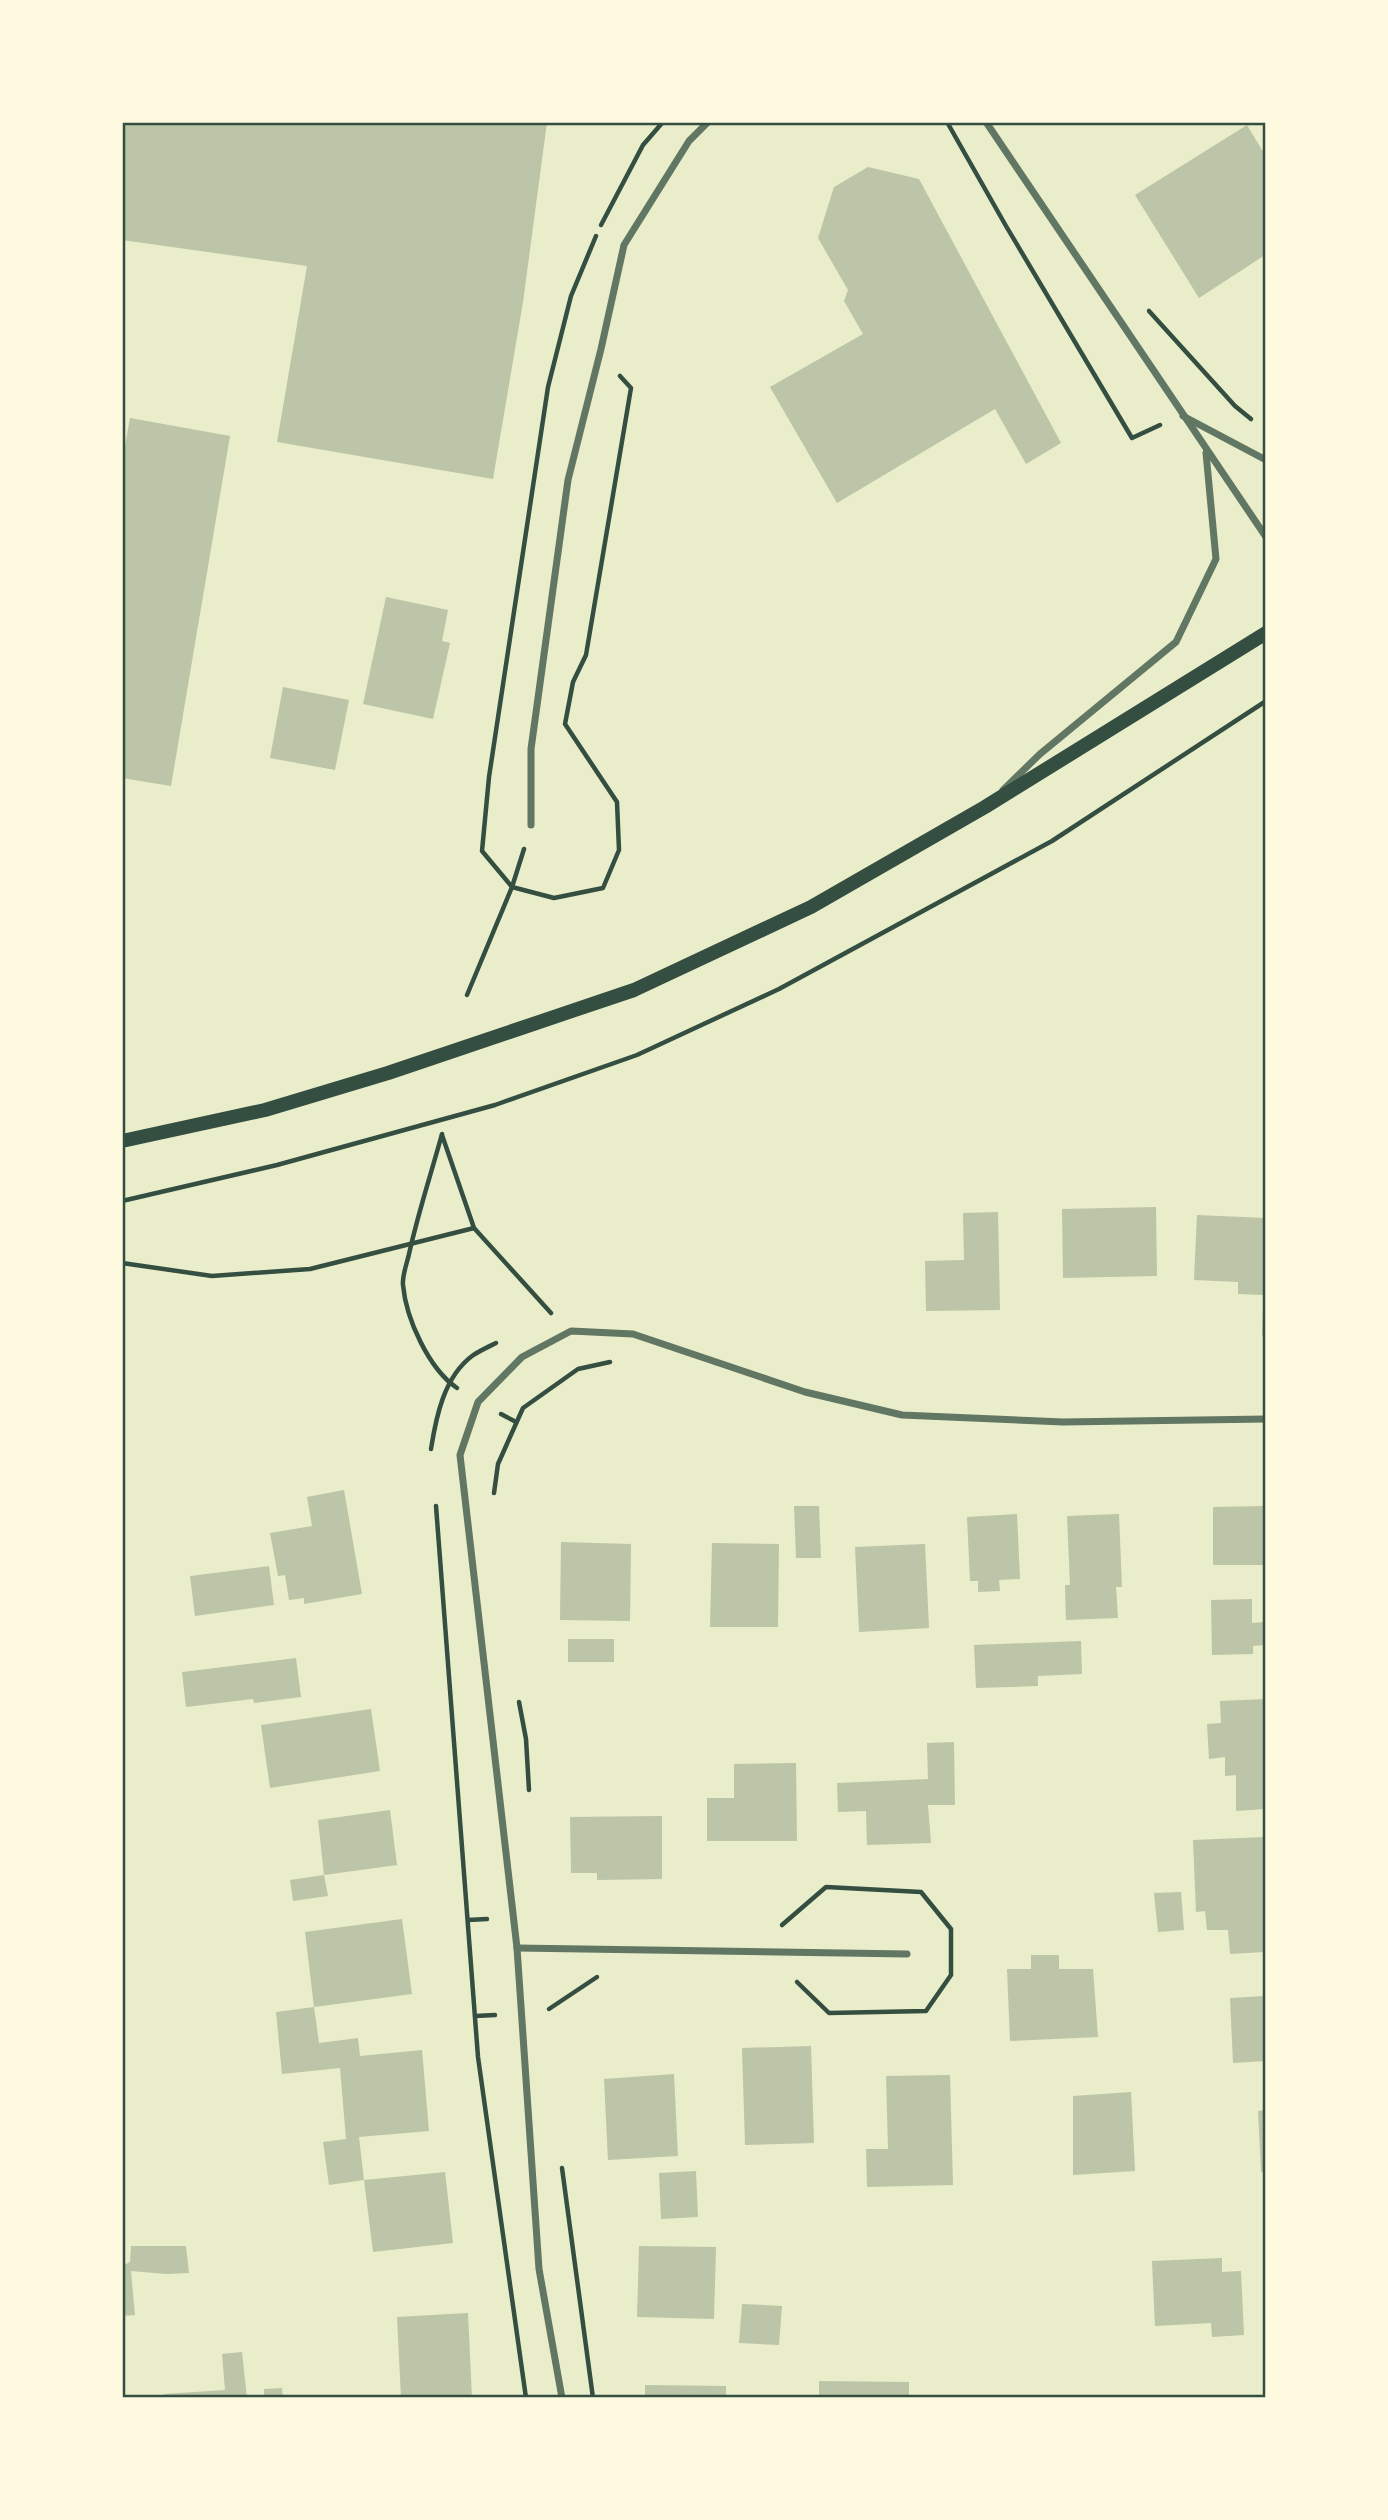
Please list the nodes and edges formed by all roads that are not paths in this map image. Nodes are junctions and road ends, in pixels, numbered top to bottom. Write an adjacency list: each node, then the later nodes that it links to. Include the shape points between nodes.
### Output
1 (708, 122): 9 (street, via 689,141 624,245 568,480 531,749)
2 (986, 122): 3 (street)
3 (1183, 415): 4 (street); 5 (street)
4 (1206, 450): 6 (street); 8 (street, via 1216,559 1176,642 1040,754)
5 (1265, 460)
6 (1265, 537)
7 (1265, 633): 8 (main road)
8 (985, 807): 10 (main road, via 811,907 634,990 265,1110)
9 (531, 825)
10 (122, 1141)
11 (1265, 1419): 12 (street, via 1063,1422 902,1415 805,1392 633,1334 571,1331 522,1357 478,1402 460,1455)
12 (517, 1948): 13 (street); 14 (street, via 539,2269)
13 (907, 1954)
14 (562, 2398)

